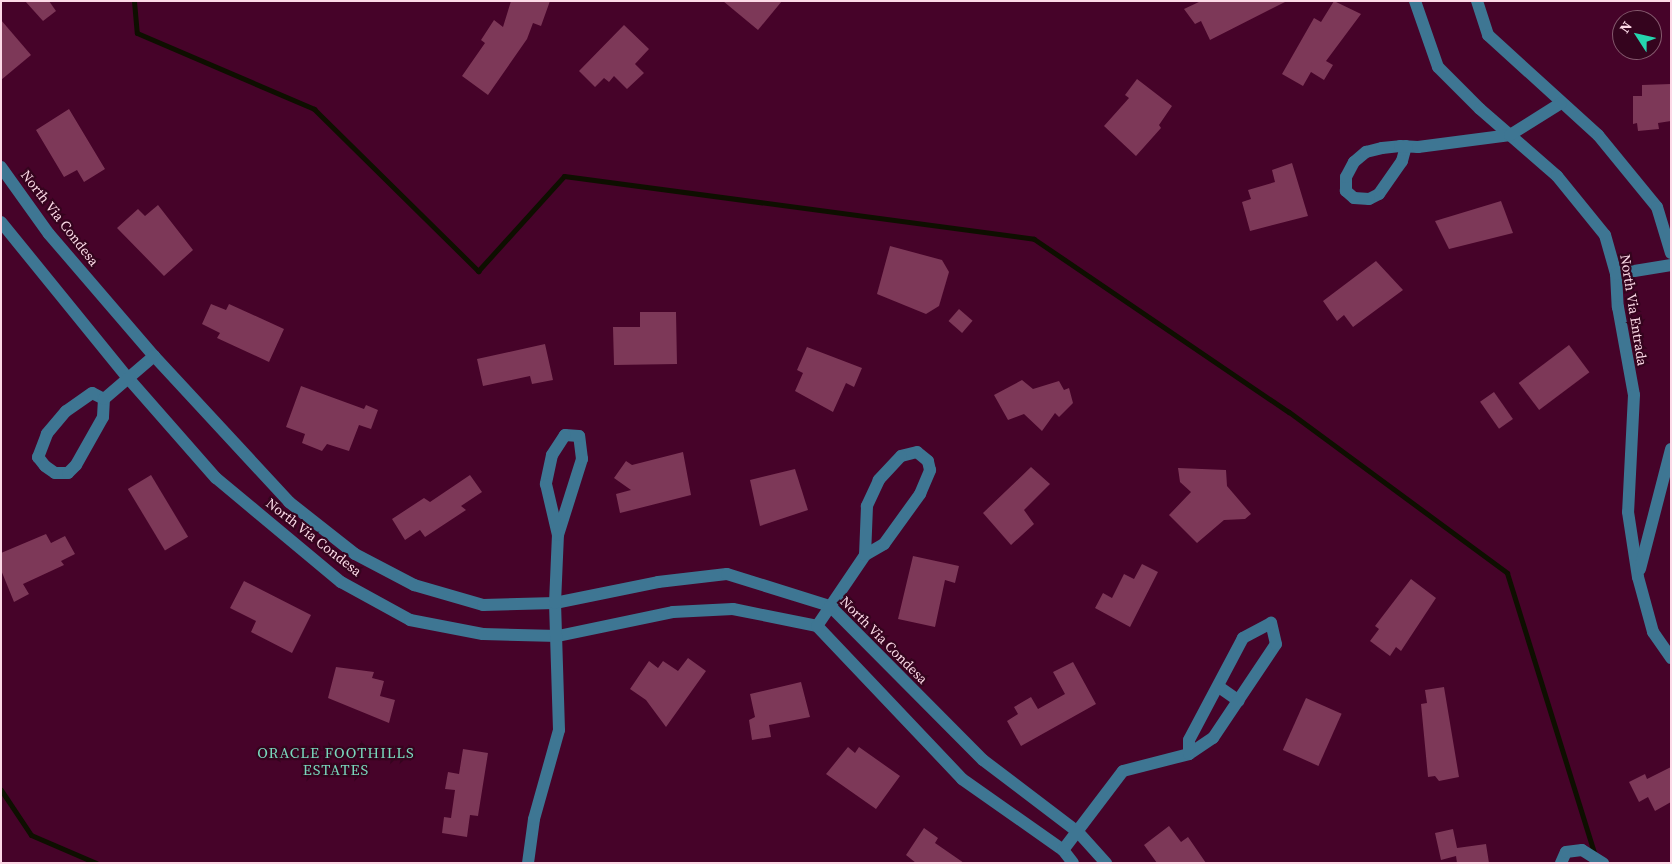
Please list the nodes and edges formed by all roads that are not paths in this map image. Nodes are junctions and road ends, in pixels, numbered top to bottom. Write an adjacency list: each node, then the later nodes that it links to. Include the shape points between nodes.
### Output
1 (1415, 1): 4 (street, North Via Entrada, via 1438,66)
2 (1476, 1): 3 (street, via 1488,35)
3 (1561, 103): 4 (street); 8 (street, via 1598,134 1657,207)
4 (1510, 135): 5 (street); 10 (street, North Via Entrada, via 1557,176 1605,235)
5 (1406, 146): 5 (street, via 1366,152 1354,162 1346,177 1346,191 1354,198 1369,199 1378,194 1402,161)
6 (1, 167): 11 (street, North Via Condesa, via 50,234)
7 (1, 222): 12 (street, North Via Condesa)
8 (1671, 253)
9 (1671, 265): 10 (street)
10 (1616, 274): 17 (street, North Via Entrada, via 1618,307 1634,395 1628,512)
11 (154, 356): 12 (street); 18 (street, North Via Condesa, via 289,502 355,554 414,585 483,604)
12 (128, 378): 13 (street); 21 (street, North Via Condesa, via 216,478 342,582 410,620 482,634)
13 (104, 399): 13 (street, via 92,393 66,411 47,434 38,456 45,466 55,473 68,473 76,465 103,417)
14 (1671, 449): 17 (street, North Via Entrada)
15 (558, 535): 15 (street, via 582,459 579,436 565,435 552,455 546,484); 18 (street)
16 (865, 555): 16 (street, via 884,544 920,494 930,470 928,461 917,452 901,456 879,480 867,506); 19 (street)
17 (1638, 577): 22 (street, North Via Entrada, via 1653,632)
18 (555, 603): 19 (street, North Via Condesa, via 658,582 727,574); 21 (street)
19 (830, 606): 20 (street); 26 (street, North Via Condesa, via 983,760)
20 (817, 626): 21 (street, North Via Condesa, via 732,609 672,612); 27 (street, via 962,779)
21 (558, 636): 28 (street, via 559,730 534,819)
22 (1671, 658)
23 (1218, 687): 24 (street); 24 (street, via 1243,638 1271,623 1276,644); 25 (street, via 1189,740)
24 (1239, 702): 25 (street, via 1212,738)
25 (1189, 754): 26 (street, via 1123,771)
26 (1078, 832): 27 (street); 30 (street, North Via Condesa)
27 (1063, 850): 29 (street)
28 (528, 863)
29 (1073, 863)
30 (1106, 863)
31 (1561, 863): 32 (street, via 1566,852 1582,850)
32 (1603, 863)

